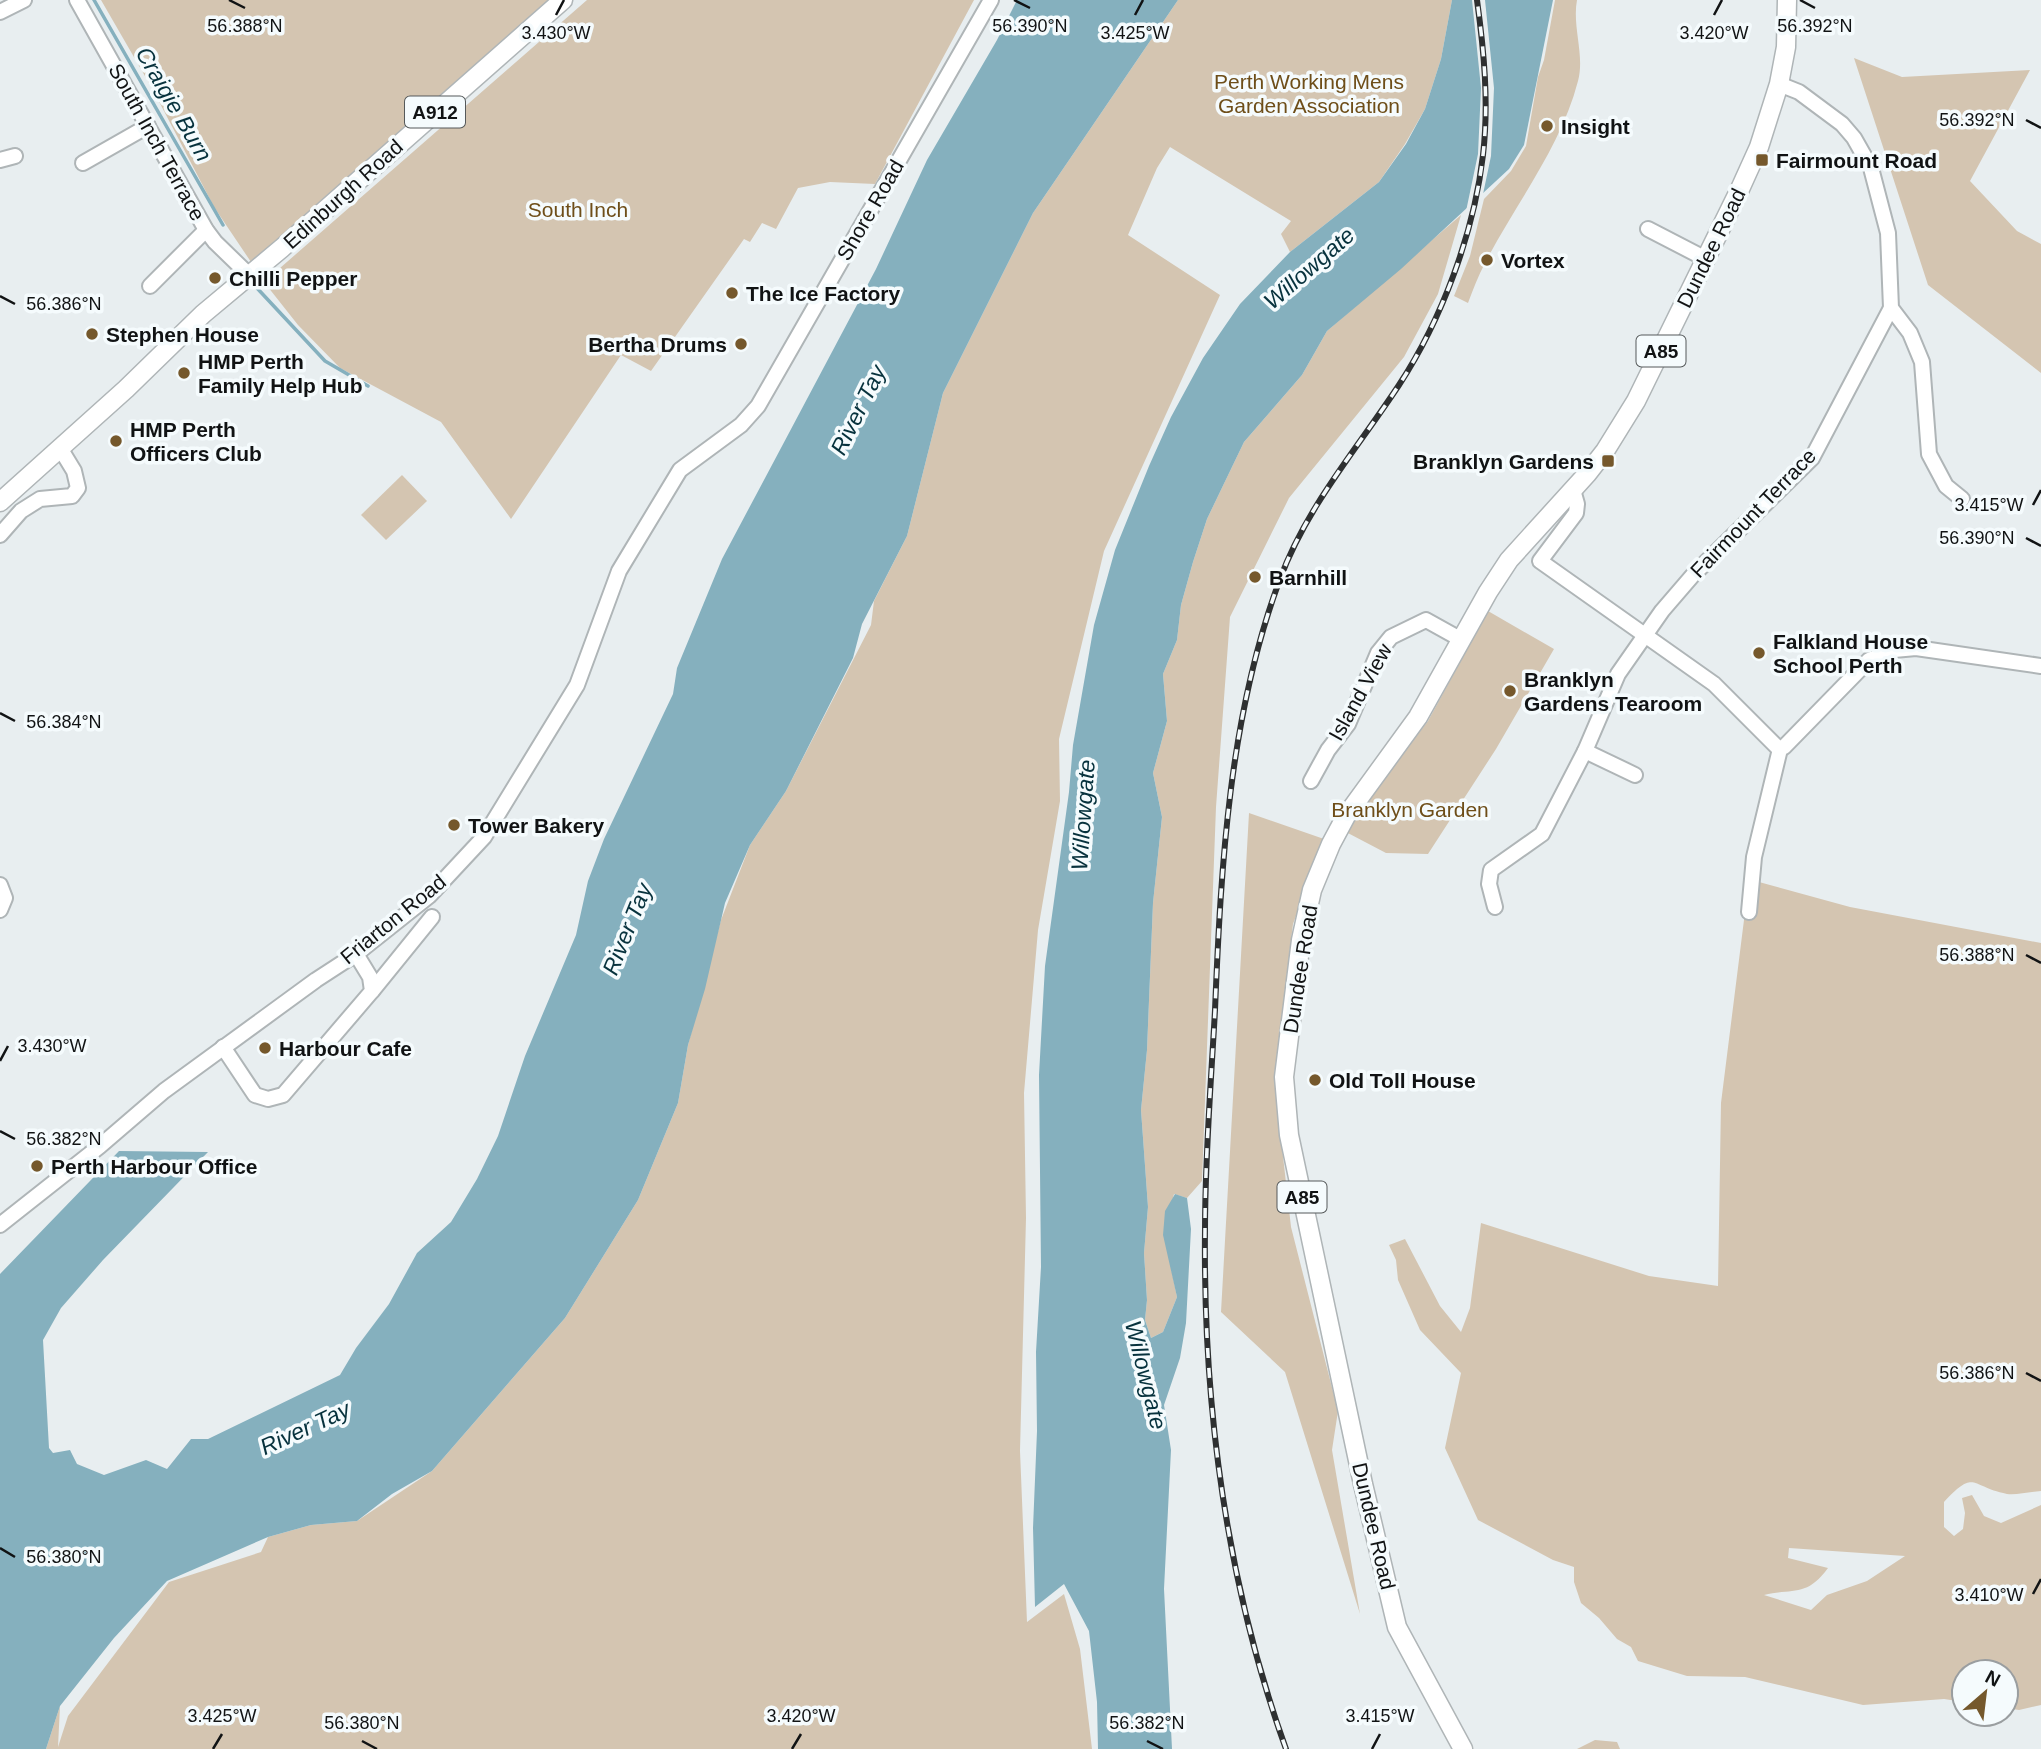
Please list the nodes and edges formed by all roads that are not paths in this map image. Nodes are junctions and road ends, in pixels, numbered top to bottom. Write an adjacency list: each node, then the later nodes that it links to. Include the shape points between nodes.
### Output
1 (24, 0): 6 (street)
2 (77, 0): 8 (street, South Inch Terrace)
3 (563, 0): 15 (main road, Edinburgh Road / A912)
4 (991, 0): 19 (street, Shore Road, via 758,406 741,425)
5 (1787, 0): 7 (main road, Dundee Road / A85, via 1786,47)
6 (0, 12)
7 (1779, 83): 14 (main road, Dundee Road / A85, via 1759,147); 17 (street, via 1842,124 1871,167 1888,233)
8 (148, 126): 11 (street); 13 (street, South Inch Terrace)
9 (15, 156): 10 (street)
10 (0, 160)
11 (83, 163)
12 (1648, 229): 14 (street)
13 (206, 230): 15 (street, South Inch Terrace); 16 (street)
14 (1706, 259): 20 (main road, Dundee Road / A85, via 1636,401 1605,451)
15 (248, 274): 18 (main road, Edinburgh Road / A912)
16 (149, 286)
17 (1891, 308): 22 (street, via 1910,333 1922,362 1929,454 1946,486); 24 (street, Fairmount Terrace, via 1812,458 1693,575)
18 (60, 448): 21 (main road, Edinburgh Road / A912); 23 (street, via 78,488 72,496 40,499)
19 (680, 470): 36 (street, Friarton Road, via 619,571 577,685 484,837 429,896)
20 (1573, 490): 24 (street, via 1576,513 1539,561); 25 (main road, Dundee Road / A85, via 1509,560)
21 (2, 495)
22 (1962, 499)
23 (0, 535)
24 (1644, 637): 27 (street, via 1714,684); 28 (street, Fairmount Terrace, via 1618,674)
25 (1462, 640): 30 (street, Island View, via 1426,620 1391,637 1378,653 1348,724); 40 (main road, Dundee Road / A85, via 1418,717 1346,816 1312,890 1284,1077 1289,1135 1397,1627)
26 (2041, 666): 27 (street, via 1916,648 1894,650 1869,660)
27 (1780, 749): 34 (street, via 1754,857)
28 (1586, 751): 29 (street); 32 (street, Fairmount Terrace, via 1542,834 1491,870)
29 (1635, 775)
30 (1311, 781)
31 (0, 885): 33 (street, via 5,898)
32 (1495, 907)
33 (0, 909)
34 (1749, 912)
35 (432, 917): 37 (street)
36 (356, 954): 37 (street, via 370,977); 38 (street, Friarton Road)
37 (372, 991): 38 (street, via 283,1095 268,1099 255,1095)
38 (223, 1047): 39 (street, Friarton Road)
39 (0, 1225)
40 (1463, 1749)

